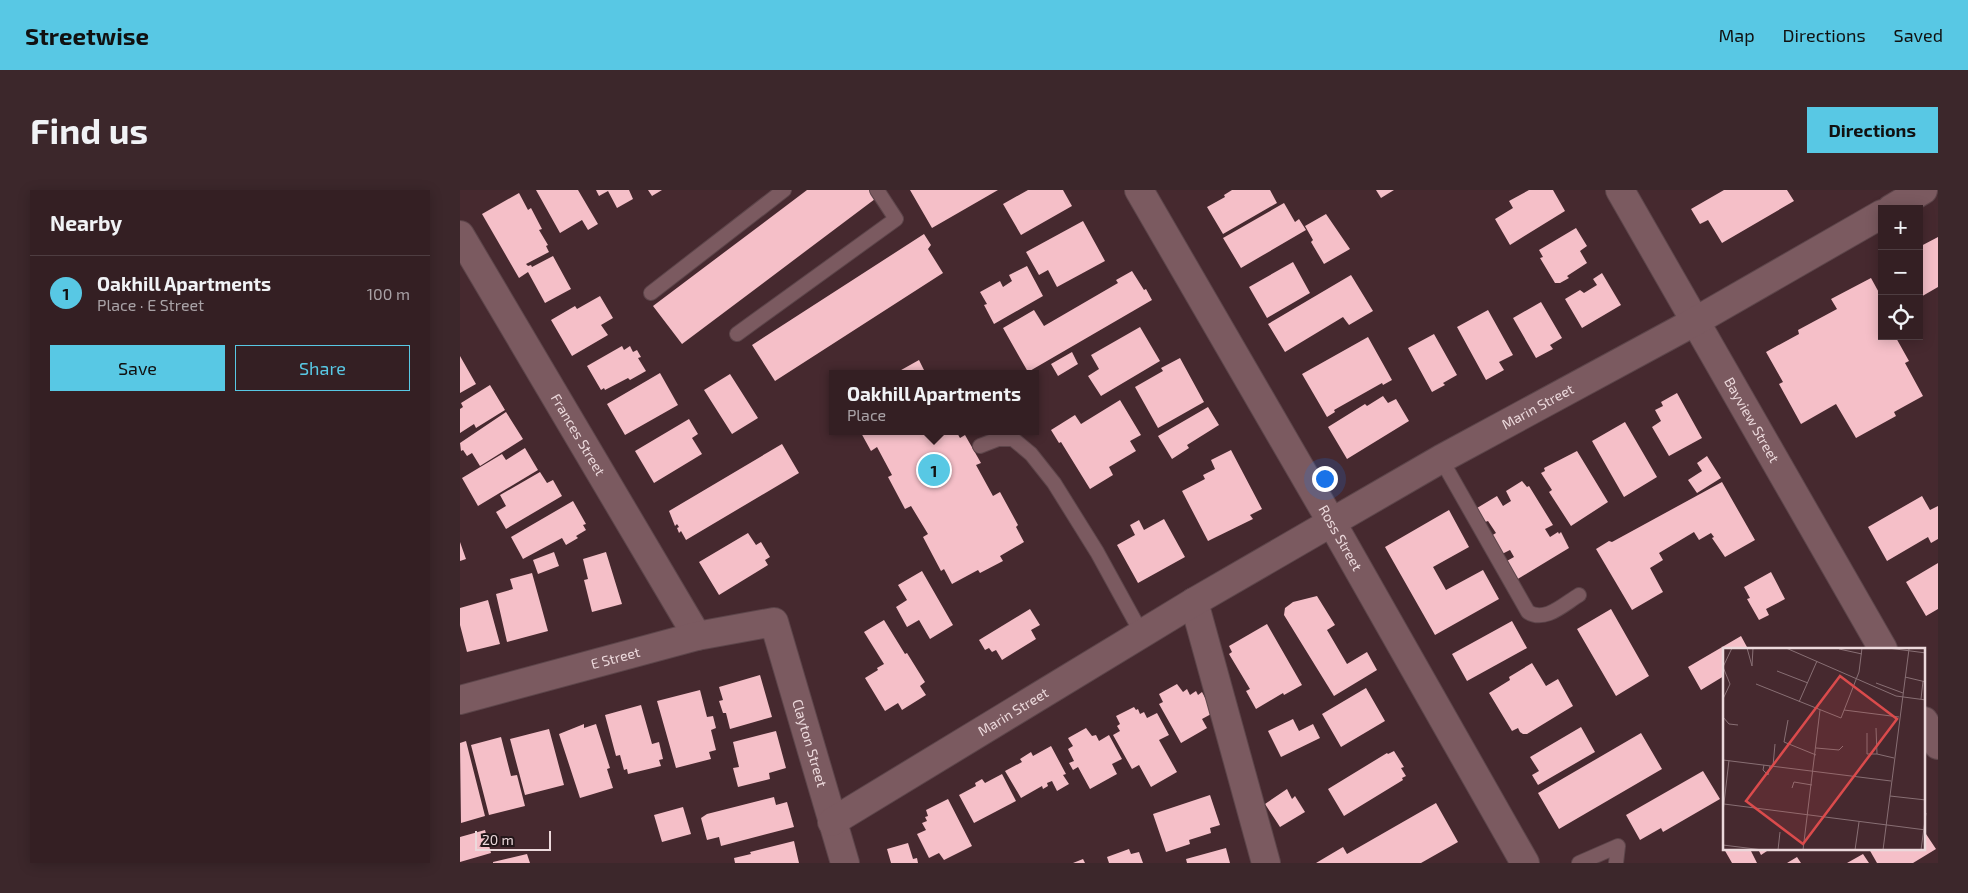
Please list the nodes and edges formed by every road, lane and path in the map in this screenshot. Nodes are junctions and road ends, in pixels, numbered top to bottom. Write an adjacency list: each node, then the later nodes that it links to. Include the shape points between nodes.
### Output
1 (784, 190): 9 (lane)
2 (876, 190): 11 (lane, via 896,219)
3 (1139, 190): 14 (street, Ross Street)
4 (1620, 190): 10 (street, Bayview Street)
5 (1923, 190): 6 (street)
6 (1898, 205)
7 (1878, 216): 10 (street, Marin Street)
8 (460, 235): 19 (street, Frances Street)
9 (651, 293)
10 (1694, 322): 13 (street, Marin Street); 20 (street, Bayview Street)
11 (737, 334)
12 (980, 446): 18 (lane, via 998,439 1013,439 1031,454 1054,483 1097,552)
13 (1440, 459): 14 (street, Marin Street); 15 (lane, via 1528,612 1534,616 1545,616)
14 (1332, 523): 16 (street, Marin Street); 25 (street, Ross Street)
15 (1579, 595)
16 (1194, 602): 18 (street, Marin Street); 27 (street)
17 (774, 622): 19 (street, E Street); 24 (street, Clayton Street)
18 (1142, 634): 24 (street, Marin Street)
19 (697, 636): 21 (street, E Street)
20 (1882, 648)
21 (460, 700)
22 (1926, 724): 23 (street)
23 (1938, 745)
24 (832, 822): 26 (street, Clayton Street)
25 (1524, 862)
26 (845, 863)
27 (1266, 863)
28 (1579, 863): 29 (lane, via 1618,846)
29 (1616, 863)

